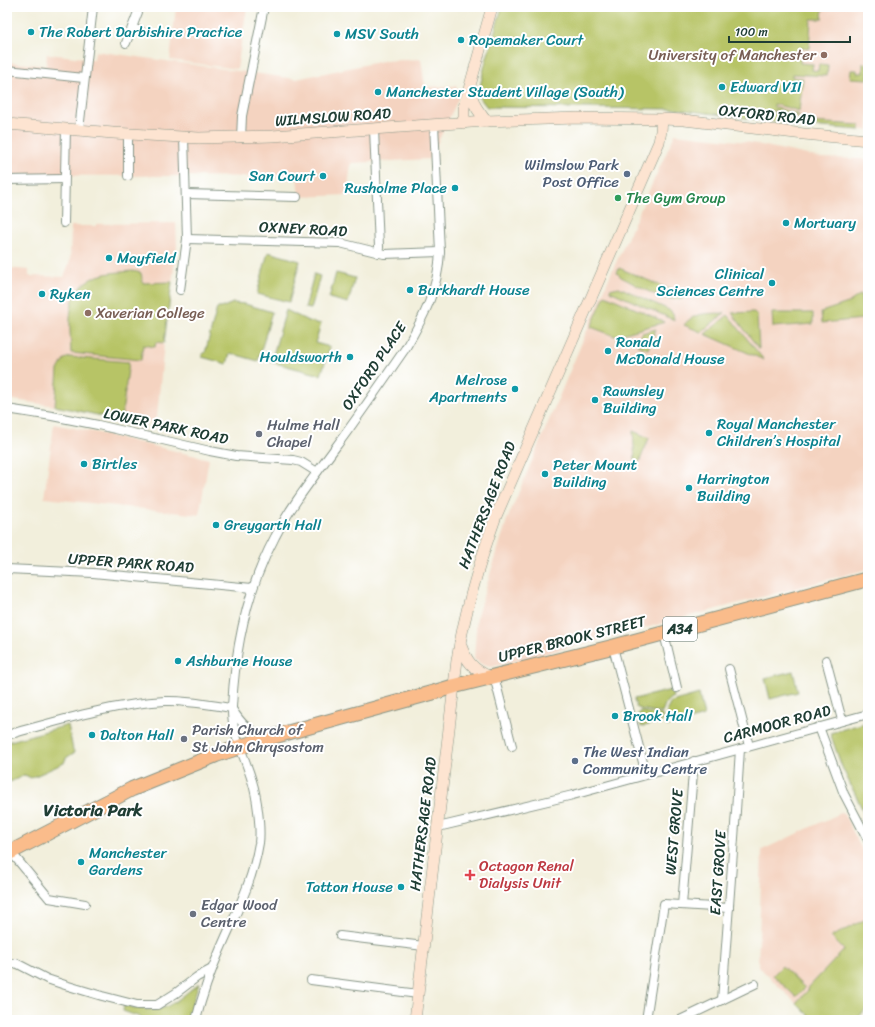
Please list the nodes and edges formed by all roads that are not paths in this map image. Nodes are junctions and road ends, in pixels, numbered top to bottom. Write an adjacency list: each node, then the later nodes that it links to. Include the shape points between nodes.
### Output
1 (93, 7): 9 (street)
2 (140, 7): 5 (street)
3 (264, 7): 21 (street, via 242,116)
4 (492, 7): 10 (main road)
5 (132, 28): 6 (street); 7 (street)
6 (141, 31)
7 (126, 43)
8 (7, 70): 9 (street)
9 (84, 78): 18 (street)
10 (471, 84): 12 (main road, via 473,102); 13 (main road, via 464,107)
11 (662, 119): 12 (main road, WILMSLOW ROAD); 22 (main road, OXFORD ROAD); 39 (main road, HATHERSAGE ROAD, via 659,142 496,516 475,579)
12 (486, 121): 13 (main road, WILMSLOW ROAD)
13 (464, 123): 15 (main road, WILMSLOW ROAD)
14 (7, 124): 16 (main road, WILMSLOW ROAD)
15 (434, 124): 17 (main road, WILMSLOW ROAD); 30 (street)
16 (66, 128): 18 (main road, WILMSLOW ROAD); 24 (street)
17 (374, 129): 21 (main road, WILMSLOW ROAD); 31 (street)
18 (79, 130): 19 (main road, WILMSLOW ROAD)
19 (128, 134): 20 (main road, WILMSLOW ROAD); 23 (street)
20 (184, 137): 21 (main road, WILMSLOW ROAD); 26 (street)
21 (241, 138)
22 (868, 140)
23 (128, 176)
24 (64, 179): 25 (street); 28 (street)
25 (7, 180)
26 (186, 194): 27 (street); 29 (street)
27 (297, 197)
28 (64, 223)
29 (187, 239): 31 (street, OXNEY ROAD, via 340,243); 32 (street)
30 (440, 252): 31 (street, OXNEY ROAD); 34 (street, OXFORD PLACE, via 436,286 415,333 365,407)
31 (378, 253)
32 (180, 290)
33 (7, 409): 34 (street, LOWER PARK ROAD, via 98,425 236,456 293,460)
34 (316, 472): 37 (street, OXFORD PLACE, via 274,537)
35 (7, 569): 37 (street, UPPER PARK ROAD, via 109,574)
36 (868, 580): 38 (highway, UPPER BROOK STREET / A34)
37 (252, 588): 46 (street, OXFORD PLACE, via 239,645)
38 (664, 634): 40 (highway, UPPER BROOK STREET / A34); 45 (street)
39 (460, 642): 43 (main road, via 464,654 474,668); 44 (main road, HATHERSAGE ROAD)
40 (613, 647): 43 (highway, UPPER BROOK STREET / A34); 57 (street)
41 (826, 660): 48 (street)
42 (729, 669): 53 (street)
43 (492, 676): 44 (highway, UPPER BROOK STREET / A34); 52 (street)
44 (455, 686): 51 (highway, UPPER BROOK STREET / A34); 58 (main road, HATHERSAGE ROAD)
45 (677, 688)
46 (232, 708): 50 (street, via 166,701 78,715); 51 (street, via 239,721 246,727 259,734); 54 (street, OXFORD PLACE, via 233,726)
47 (868, 714): 48 (street, CARMOOR ROAD)
48 (842, 720): 49 (street, CARMOOR ROAD)
49 (819, 727): 53 (street, CARMOOR ROAD); 59 (street, via 844,794)
50 (7, 735)
51 (274, 737): 54 (highway, A34)
52 (512, 746)
53 (749, 746): 55 (street, CARMOOR ROAD)
54 (239, 747): 60 (highway, A34, via 132,789); 67 (street, OXFORD PLACE, via 253,782 259,842 244,895)
55 (740, 749): 56 (street, CARMOOR ROAD); 63 (street, EAST GROVE)
56 (694, 761): 57 (street, CARMOOR ROAD); 62 (street, WEST GROVE)
57 (646, 774): 58 (street, CARMOOR ROAD, via 573,795)
58 (438, 827): 65 (main road, HATHERSAGE ROAD)
59 (868, 840)
60 (9, 853): 61 (street, via 49,898)
61 (85, 904)
62 (682, 905): 63 (street); 75 (street, via 664,904)
63 (729, 908): 72 (street, EAST GROVE)
64 (340, 936): 65 (street)
65 (424, 946): 71 (main road, HATHERSAGE ROAD)
66 (8, 966): 67 (street, via 16,963 47,979 137,1005 157,1005); 68 (street)
67 (212, 969): 73 (street, OXFORD PLACE)
68 (7, 975)
69 (311, 980): 71 (street)
70 (755, 984): 72 (street)
71 (418, 994): 74 (main road, HATHERSAGE ROAD)
72 (722, 1000): 76 (street)
73 (196, 1020)
74 (415, 1020)
75 (646, 1020)
76 (680, 1020)

